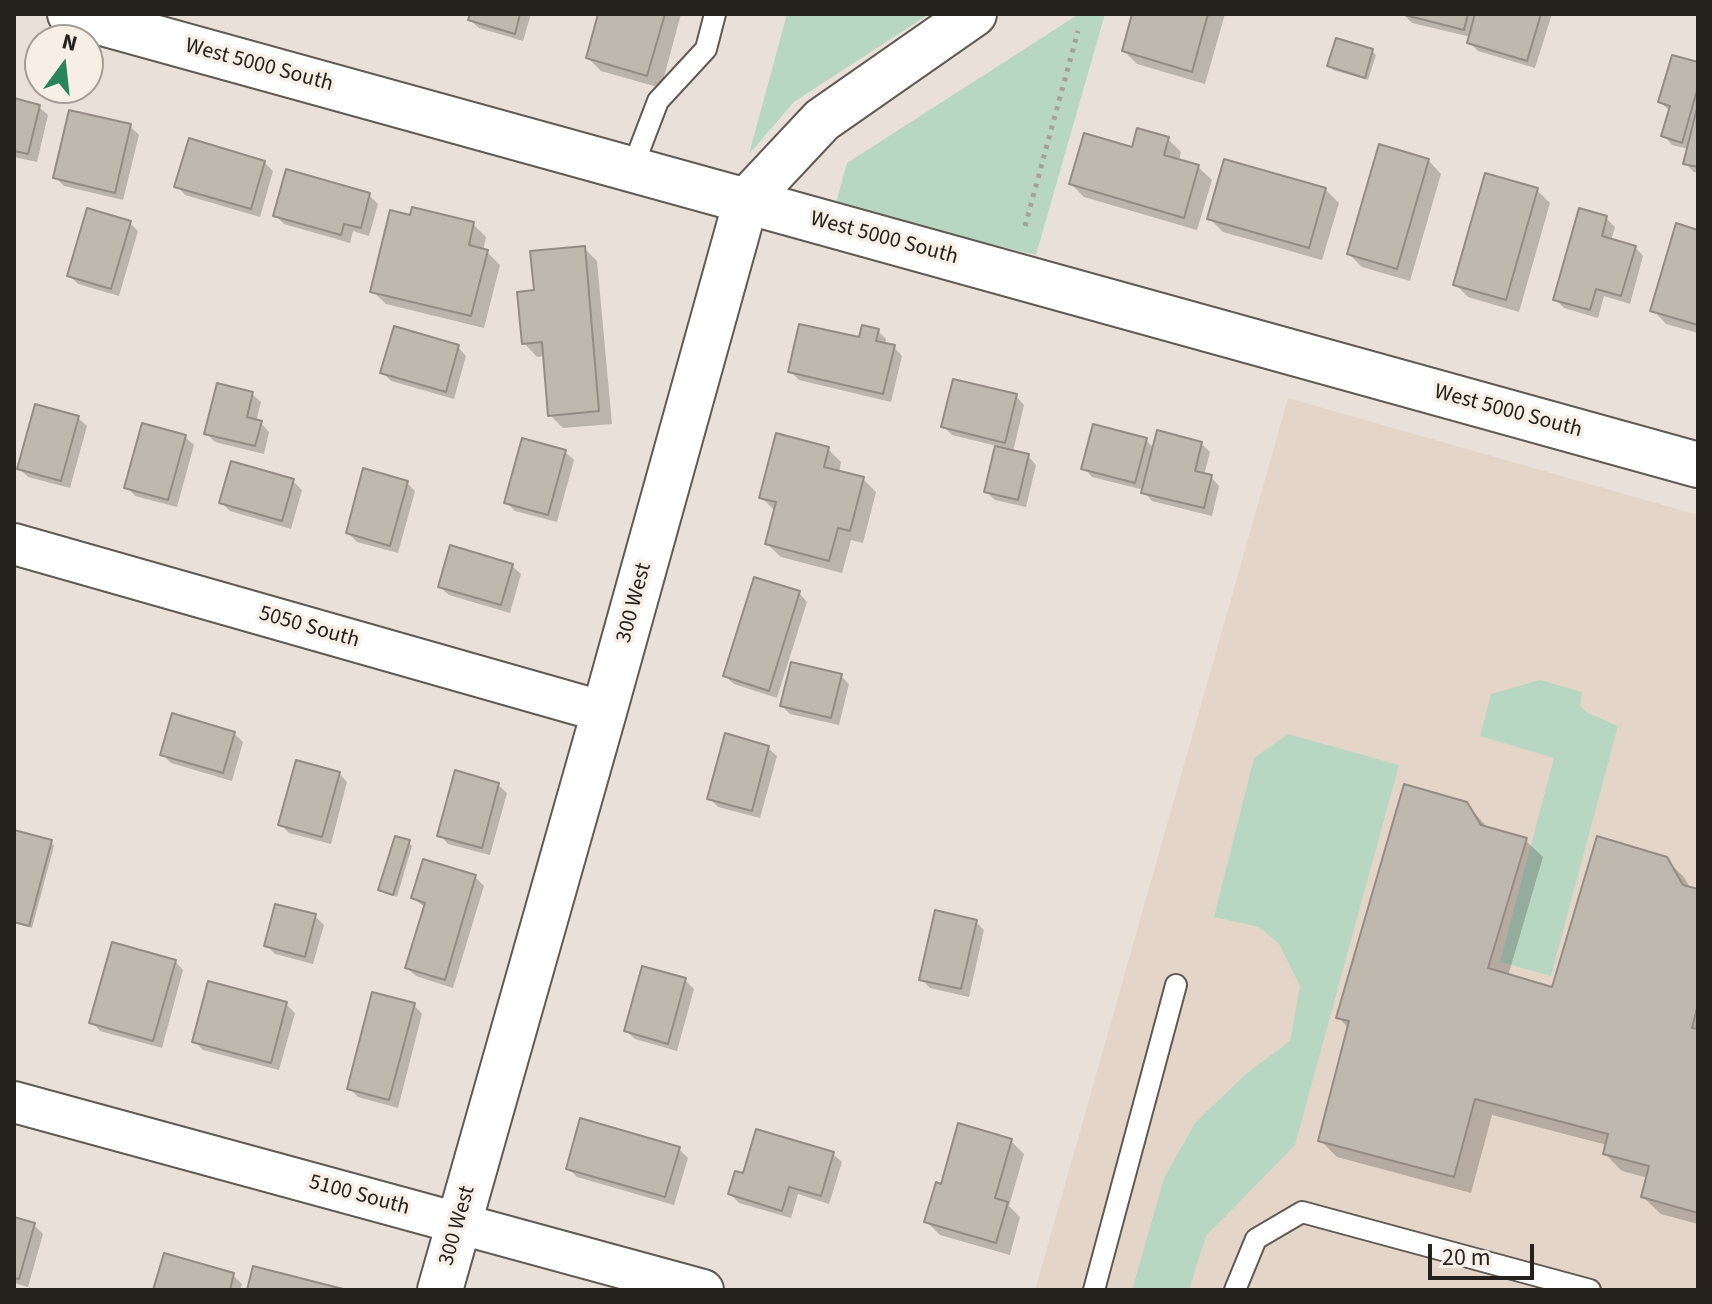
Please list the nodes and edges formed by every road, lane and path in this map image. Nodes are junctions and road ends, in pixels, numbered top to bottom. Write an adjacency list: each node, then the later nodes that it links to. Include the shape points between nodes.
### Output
1 (70, 14): 5 (main road, West 5000 South)
2 (715, 14): 5 (lane, via 706,49 658,101)
3 (974, 14): 6 (main road, 300 West, via 822,120)
4 (1078, 31): 7 (path)
5 (632, 169): 6 (main road, West 5000 South)
6 (746, 201): 8 (main road, West 5000 South); 10 (main road, 300 West)
7 (1025, 226)
8 (1698, 465)
9 (14, 544): 10 (street, 5050 South)
10 (604, 712): 13 (main road, 300 West)
11 (1176, 985): 16 (lane)
12 (14, 1102): 13 (street, 5100 South)
13 (458, 1223): 14 (main road, 300 West); 15 (street, 5100 South)
14 (440, 1290)
15 (703, 1290)
16 (1094, 1290)
17 (1235, 1290): 18 (lane, via 1256,1239 1302,1212)
18 (1590, 1290)

